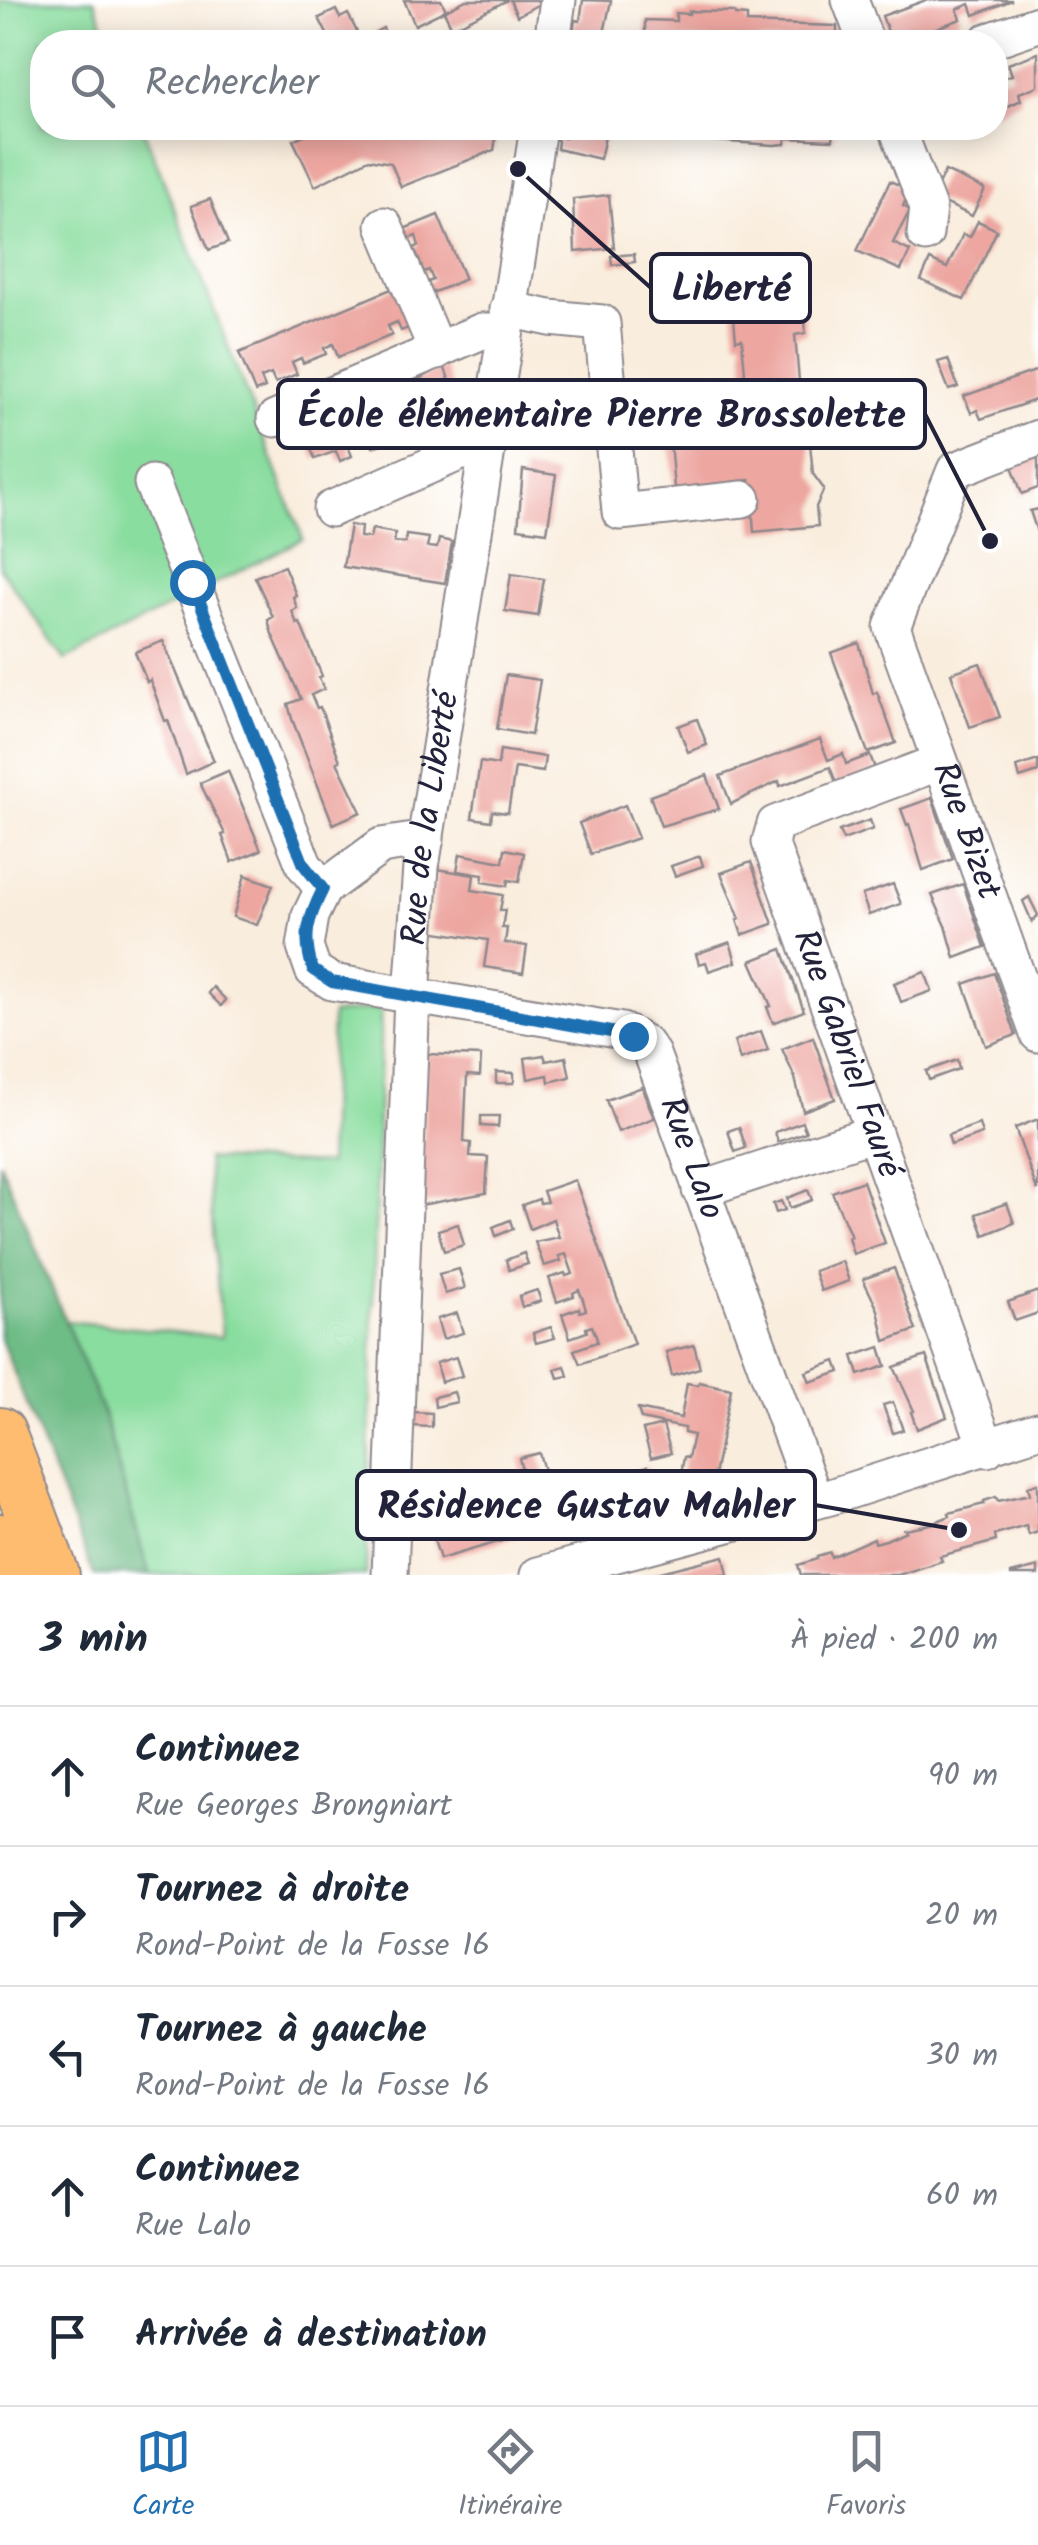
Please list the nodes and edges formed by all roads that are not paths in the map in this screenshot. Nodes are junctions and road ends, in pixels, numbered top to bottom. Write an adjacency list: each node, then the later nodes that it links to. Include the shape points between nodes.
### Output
1 (558, 0): 4 (street)
2 (850, 0): 5 (street)
3 (1038, 24): 6 (street)
4 (554, 30)
5 (861, 30)
6 (1008, 34)
7 (536, 140): 11 (street, Rue de la Liberté)
8 (902, 140): 10 (street, via 928,208)
9 (384, 225): 12 (street)
10 (925, 234)
11 (507, 320): 12 (street); 15 (street, Rue de la Liberté); 17 (street, via 602,323 620,512)
12 (437, 351): 13 (street)
13 (274, 419)
14 (1038, 438): 19 (street, Rue Bizet, via 955,470 892,628)
15 (486, 452): 18 (street, via 461,452); 20 (street, Rue de la Liberté)
16 (152, 483): 21 (street, via 304,865)
17 (744, 499)
18 (331, 509)
19 (940, 762): 23 (street, Rue Bizet); 24 (street, Rue Gabriel Fauré, via 775,824 770,842)
20 (426, 840): 21 (street, via 381,846); 22 (street, Rue de la Liberté)
21 (323, 889): 22 (street, Rue Lalo, via 305,948 313,970 332,982)
22 (412, 995): 25 (street, Rue Lalo, via 633,1036 652,1054); 33 (street, Rue de la Liberté)
23 (1038, 1034)
24 (874, 1133): 25 (street); 28 (street, Rue Gabriel Fauré)
25 (700, 1190): 29 (street, Rue Lalo)
26 (1038, 1430): 28 (street)
27 (0, 1433): 32 (highway)
28 (986, 1449): 29 (street)
29 (815, 1501): 34 (street)
30 (0, 1539): 31 (highway)
31 (14, 1575)
32 (54, 1575)
33 (390, 1575)
34 (538, 1575)

